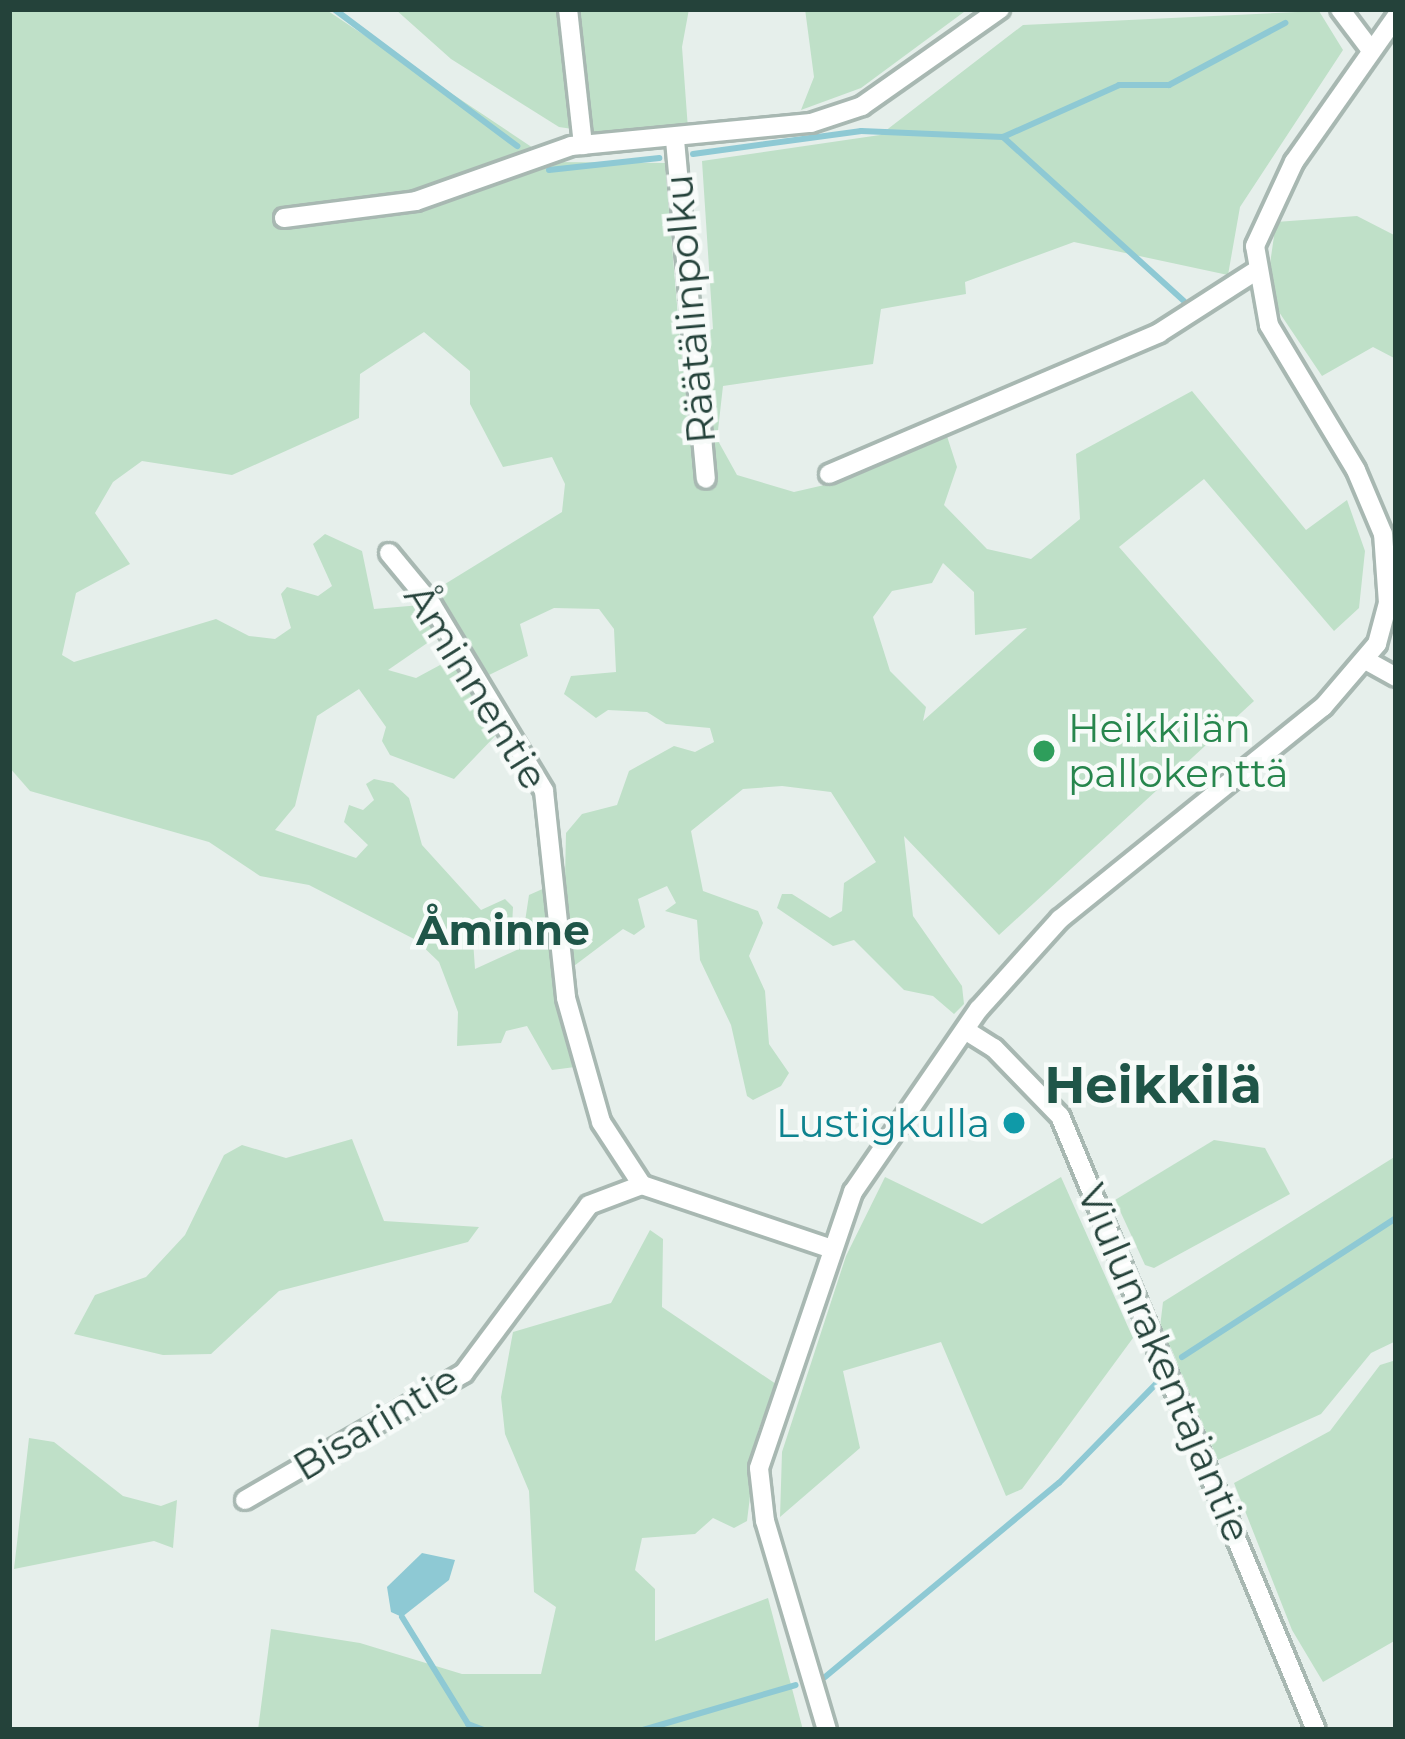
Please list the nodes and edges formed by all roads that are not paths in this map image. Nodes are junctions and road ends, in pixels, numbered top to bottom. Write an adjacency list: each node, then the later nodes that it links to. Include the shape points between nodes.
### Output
1 (568, 9): 7 (street)
2 (1000, 9): 6 (street, via 862,106 812,123)
3 (1340, 9): 5 (street)
4 (1396, 17): 5 (street)
5 (1370, 49): 9 (street, via 1261,221)
6 (675, 140): 7 (street); 11 (street, Räätälinpolku)
7 (583, 145): 8 (street, via 416,200)
8 (284, 218)
9 (1254, 272): 10 (street, via 1159,333); 13 (street, via 1268,325 1355,470 1383,534 1388,603)
10 (830, 474)
11 (706, 479)
12 (389, 554): 16 (street, Åminnentie, via 431,605 544,791 566,998 584,1080)
13 (1369, 662): 14 (street); 15 (street, via 1129,856 1060,919)
14 (1396, 677)
15 (965, 1030): 17 (street, via 853,1192); 20 (street, Viulunrakentajantie, via 994,1048 1060,1116)
16 (641, 1185): 17 (street); 18 (street, Bisarintie, via 589,1205 464,1372)
17 (829, 1247): 19 (street, via 759,1485)
18 (245, 1500)
19 (826, 1730)
20 (1316, 1730)

